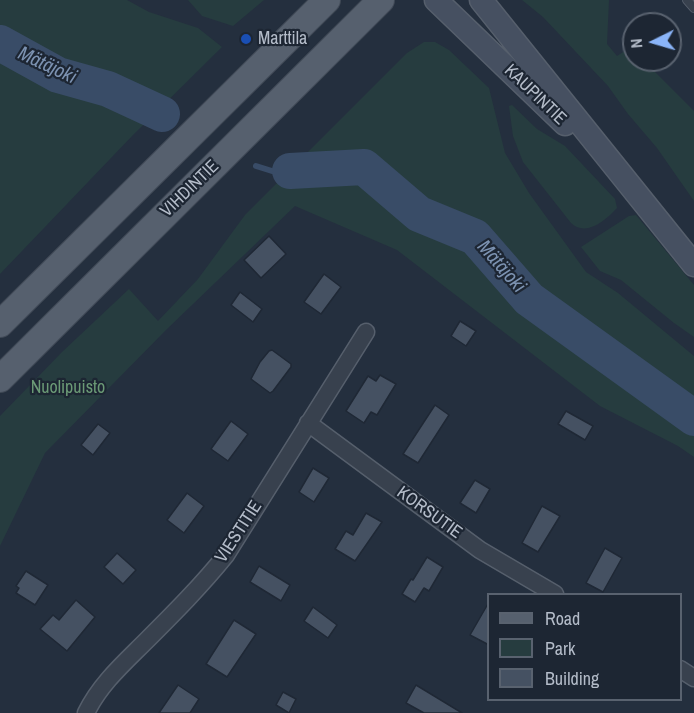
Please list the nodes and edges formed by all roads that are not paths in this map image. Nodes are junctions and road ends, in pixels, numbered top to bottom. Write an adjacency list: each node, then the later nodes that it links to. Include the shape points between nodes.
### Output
1 (327, 0): 9 (main road)
2 (381, 0): 11 (main road, VIHDINTIE)
3 (436, 0): 7 (main road, KAUPINTIE)
4 (481, 0): 7 (main road, KAUPINTIE)
5 (687, 0): 6 (lane)
6 (694, 8)
7 (633, 189): 8 (main road, KAUPINTIE)
8 (694, 265)
9 (0, 324)
10 (366, 332): 12 (street, VIESTITIE)
11 (0, 379)
12 (308, 423): 13 (street, KORSUTIE, via 480,550); 14 (street, VIESTITIE, via 226,555 202,585 113,674)
13 (553, 593)
14 (86, 713)

